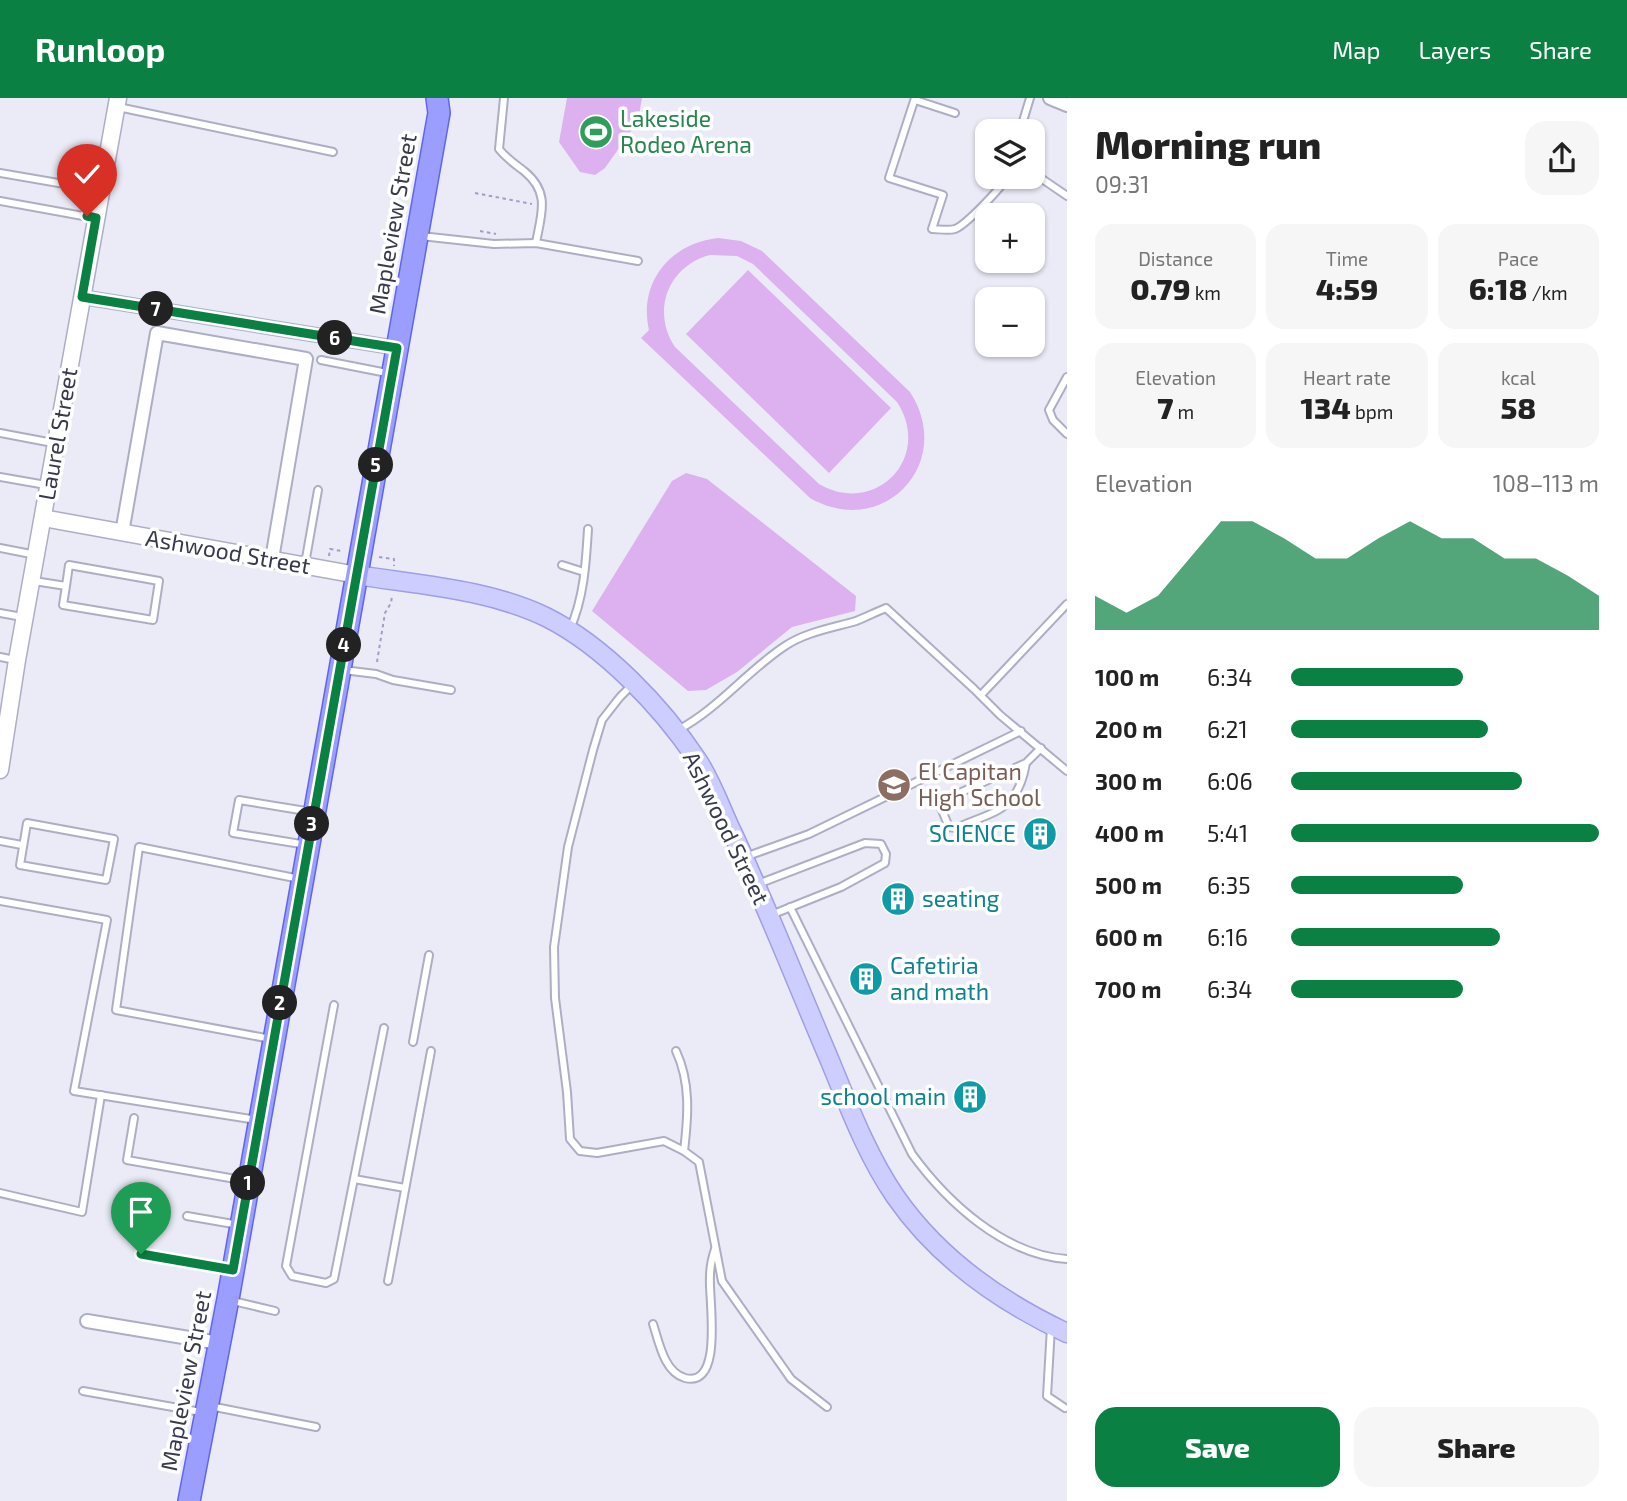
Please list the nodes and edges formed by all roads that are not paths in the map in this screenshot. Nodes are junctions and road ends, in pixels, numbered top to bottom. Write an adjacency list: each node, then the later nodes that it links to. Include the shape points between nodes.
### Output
1 (504, 98): 19 (lane, via 499,149 536,184 544,202)
2 (1030, 98): 9 (lane)
3 (1049, 98): 7 (street)
4 (915, 99): 8 (lane); 13 (lane, via 889,177 943,195 932,229 955,229)
5 (117, 102): 10 (lane); 14 (street, Laurel Street)
6 (442, 103): 18 (main road, Mapleview Street)
7 (1067, 105)
8 (955, 113)
9 (1024, 119)
10 (333, 152)
11 (0, 173): 14 (lane)
12 (1045, 181): 15 (lane)
13 (998, 189)
14 (101, 190): 17 (street, Laurel Street)
15 (1067, 196)
16 (0, 201): 17 (lane)
17 (96, 218): 21 (street, Laurel Street)
18 (417, 235): 19 (lane); 22 (main road, Mapleview Street)
19 (536, 243): 20 (lane)
20 (638, 261)
21 (82, 297): 22 (street); 28 (street, Laurel Street)
22 (397, 348): 24 (main road, Mapleview Street)
23 (321, 360): 24 (lane)
24 (393, 374): 41 (main road, Mapleview Street)
25 (1067, 377): 27 (lane, via 1049,410)
26 (0, 433): 28 (lane)
27 (1067, 434)
28 (55, 443): 30 (street, Laurel Street)
29 (0, 477): 30 (lane)
30 (48, 485): 32 (street, Laurel Street)
31 (318, 490): 38 (lane)
32 (43, 518): 34 (street, Ashwood Street); 36 (street, Laurel Street)
33 (588, 529): 40 (lane)
34 (122, 533): 37 (street, Ashwood Street); 37 (street, via 157,333 306,359)
35 (0, 548): 36 (lane)
36 (37, 555): 42 (street, Laurel Street)
37 (272, 559): 38 (street, Ashwood Street)
38 (305, 565): 41 (street, Ashwood Street)
39 (562, 565): 40 (lane)
40 (584, 572): 47 (lane)
41 (357, 575): 47 (main road, Ashwood Street, via 508,602); 50 (main road, Mapleview Street)
42 (32, 580): 43 (lane); 46 (street, Laurel Street)
43 (65, 586): 43 (lane, via 63,605 153,620 159,581 69,565)
44 (1067, 604): 53 (lane)
45 (0, 612): 46 (lane)
46 (25, 617): 49 (street, Laurel Street)
47 (569, 631): 51 (main road, Ashwood Street)
48 (0, 657): 49 (lane)
49 (17, 660): 58 (street, Laurel Street)
50 (340, 670): 52 (lane); 60 (main road, Mapleview Street)
51 (634, 684): 55 (main road, Ashwood Street); 80 (lane, via 602,720 568,847 554,960 570,1139 580,1151 597,1153 664,1141)
52 (451, 690)
53 (981, 695): 54 (lane); 55 (lane, via 886,608 785,645)
54 (1021, 731): 56 (lane); 64 (lane, via 809,834)
55 (676, 732): 64 (main road, Ashwood Street, via 699,763)
56 (1041, 748): 57 (lane); 59 (lane)
57 (1026, 763): 57 (lane, via 946,799 941,808 949,827 1004,807 1019,791)
58 (1, 764)
59 (1067, 771)
60 (314, 813): 63 (main road, Mapleview Street); 63 (lane, via 239,800 233,833)
61 (0, 841): 62 (lane)
62 (22, 845): 62 (lane, via 20,865 106,880 114,839 27,823)
63 (309, 845): 65 (main road, Mapleview Street)
64 (744, 857): 66 (main road, Ashwood Street)
65 (302, 879): 73 (main road, Mapleview Street); 73 (lane, via 139,847 116,1010)
66 (756, 885): 68 (lane, via 852,846 881,844 885,863); 69 (main road, Ashwood Street)
67 (0, 901): 77 (lane, via 107,920 74,1091)
68 (790, 907): 69 (lane); 89 (lane, via 926,1174 983,1228 1015,1245)
69 (769, 916): 96 (main road, Ashwood Street, via 859,1132 895,1195 918,1225 972,1277 1030,1316)
70 (429, 955): 74 (lane)
71 (334, 1005): 81 (lane, via 286,1266 292,1276 326,1283 334,1279)
72 (384, 1028): 81 (lane)
73 (274, 1040): 79 (main road, Mapleview Street)
74 (413, 1042)
75 (431, 1051): 83 (lane)
76 (676, 1051): 80 (lane, via 687,1090)
77 (101, 1096): 79 (lane); 84 (lane, via 82,1212)
78 (134, 1118): 82 (lane, via 127,1160)
79 (259, 1121): 82 (main road, Mapleview Street)
80 (684, 1151): 87 (lane, via 699,1162)
81 (354, 1179): 83 (lane)
82 (248, 1182): 86 (main road, Mapleview Street)
83 (405, 1188): 91 (lane)
84 (0, 1193)
85 (187, 1216): 86 (lane)
86 (241, 1226): 90 (main road, Mapleview Street)
87 (716, 1249): 95 (lane, via 709,1276 712,1336 707,1370 686,1378 675,1372 664,1358); 99 (lane, via 722,1281 791,1379)
88 (141, 1254): 90 (lane)
89 (1067, 1259)
90 (233, 1270): 92 (main road, Mapleview Street)
91 (388, 1280)
92 (228, 1299): 93 (lane); 97 (main road, Mapleview Street)
93 (275, 1311)
94 (87, 1321): 97 (street)
95 (653, 1324)
96 (1059, 1329): 100 (lane, via 1047,1396)
97 (219, 1343): 101 (main road, Mapleview Street)
98 (83, 1391): 101 (lane)
99 (827, 1407)
100 (1065, 1408)
101 (207, 1409): 102 (lane); 103 (main road, Mapleview Street)
102 (316, 1427)
103 (189, 1501)

